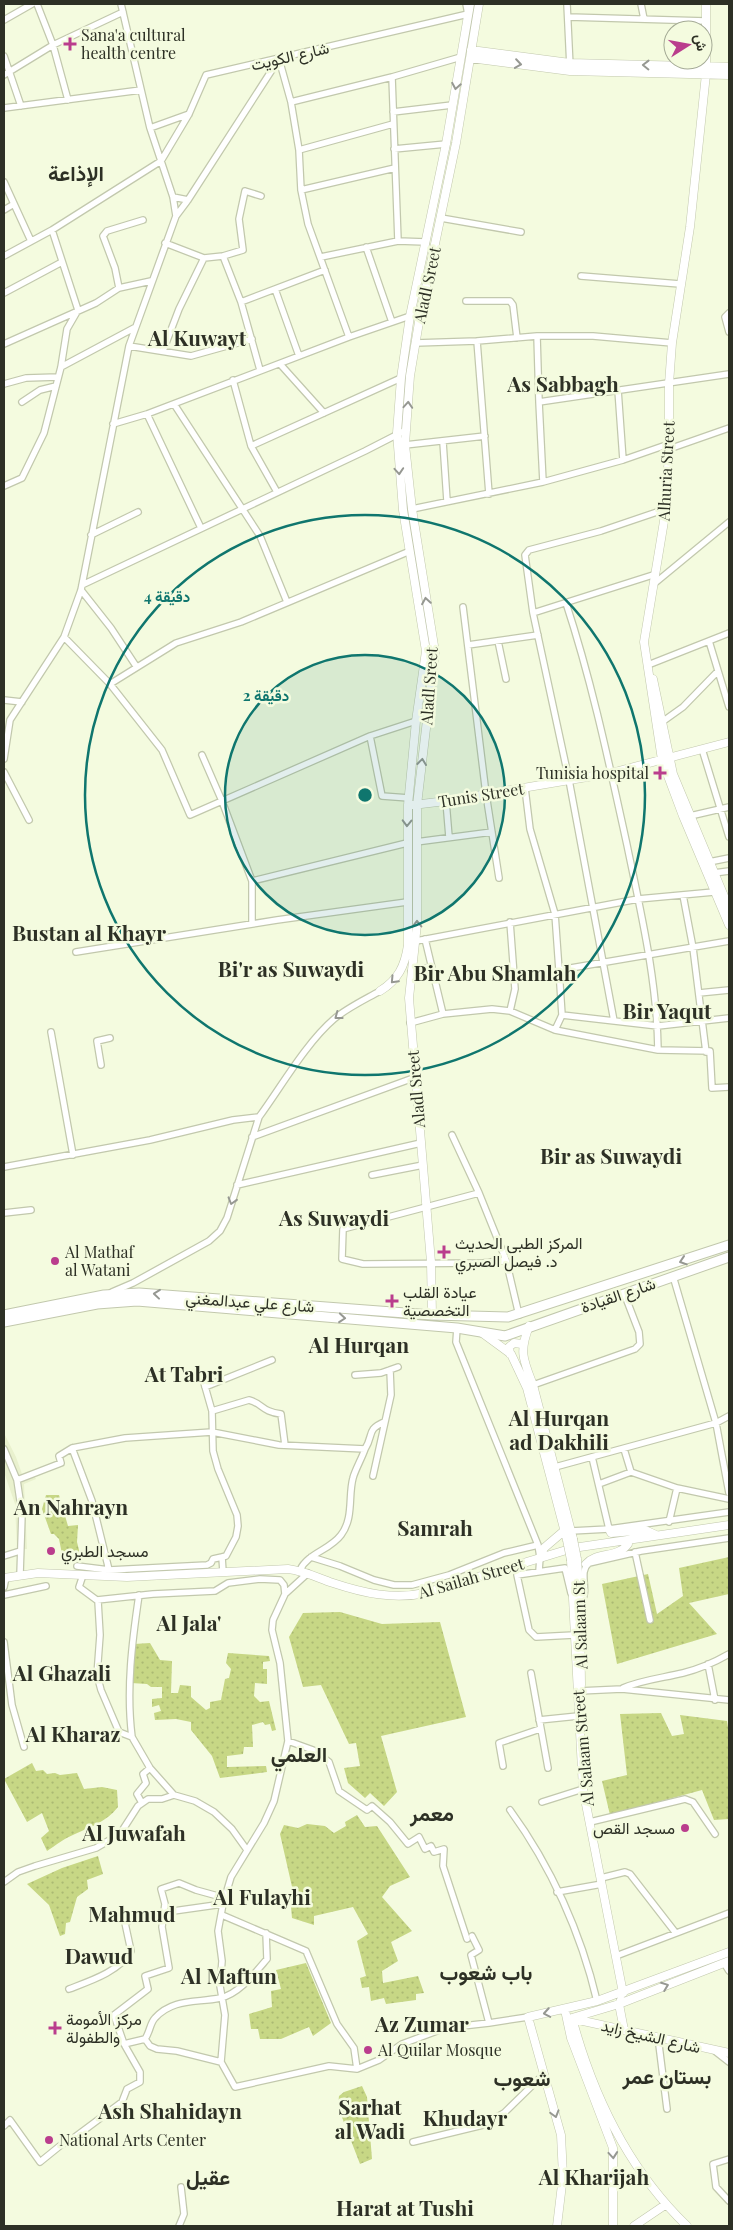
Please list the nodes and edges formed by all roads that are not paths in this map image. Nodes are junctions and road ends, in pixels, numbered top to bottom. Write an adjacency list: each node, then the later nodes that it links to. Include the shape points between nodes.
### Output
1 (32, 4): 14 (street)
2 (37, 4): 17 (street)
3 (121, 4): 10 (street)
4 (466, 4): 11 (street)
5 (470, 4): 11 (street, Aladl Sreet)
6 (479, 4): 18 (street, Aladl Sreet)
7 (567, 4): 12 (street)
8 (641, 4): 13 (street)
9 (706, 4): 16 (street, Alhuria Street)
10 (123, 12): 17 (street); 31 (street)
11 (468, 14): 20 (street, Aladl Sreet); 21 (street, شارع الكويت)
12 (568, 17): 13 (street); 22 (street)
13 (644, 19): 15 (street)
14 (4, 20)
15 (675, 20)
16 (706, 20)
17 (53, 45): 27 (street); 32 (street)
18 (471, 54): 22 (street); 41 (street, Aladl Sreet)
19 (4, 56): 27 (street)
20 (461, 57): 30 (street); 34 (street, Aladl Sreet, one-way to 34)
21 (279, 59): 33 (street); 38 (street, شارع الكويت, via 206,75); 51 (street)
22 (570, 67): 24 (street)
23 (729, 67): 25 (street)
24 (663, 69)
25 (713, 69)
26 (706, 70): 29 (street); 72 (street, Alhuria Street, via 690,226)
27 (10, 72): 28 (street); 35 (street)
28 (4, 75)
29 (729, 75)
30 (392, 77): 33 (street); 37 (street)
31 (141, 90): 32 (street); 40 (street)
32 (68, 100): 35 (street)
33 (291, 102): 44 (street)
34 (452, 104): 37 (street); 42 (street, Aladl Sreet)
35 (21, 106): 36 (street)
36 (4, 108)
37 (393, 112): 39 (street)
38 (189, 114): 40 (street); 45 (street, شارع الكويت)
39 (393, 124): 43 (street); 44 (street)
40 (150, 128): 45 (street)
41 (456, 143): 42 (street); 55 (street, Aladl Sreet)
42 (446, 144): 43 (street); 61 (street, Aladl Sreet)
43 (394, 149): 46 (street)
44 (299, 150): 48 (street)
45 (161, 161): 50 (street); 57 (street)
46 (395, 168): 48 (street); 60 (street)
47 (4, 182): 52 (street)
48 (301, 190): 66 (street, via 308,224)
49 (260, 196): 65 (street, via 245,191 239,219 243,250)
50 (173, 197): 51 (street); 54 (street)
51 (188, 200): 54 (street)
52 (14, 204): 53 (street); 59 (street)
53 (4, 210)
54 (176, 216): 62 (street)
55 (441, 218): 58 (street); 89 (street, Aladl Sreet)
56 (143, 220): 73 (street, via 104,233 103,240)
57 (52, 230): 59 (street); 68 (street)
58 (521, 232)
59 (31, 241): 64 (street)
60 (398, 241): 61 (street); 63 (street)
61 (426, 242): 80 (street, Aladl Sreet)
62 (165, 243): 67 (street); 71 (street)
63 (366, 247): 66 (street); 81 (street)
64 (4, 256)
65 (223, 256): 67 (street); 77 (street)
66 (321, 257): 69 (street)
67 (204, 258): 93 (street)
68 (62, 262): 75 (street); 78 (street)
69 (325, 270): 74 (street); 85 (street)
70 (581, 276): 72 (street)
71 (151, 281): 73 (street); 82 (street)
72 (680, 284): 90 (street, Alhuria Street)
73 (120, 288): 78 (street)
74 (275, 289): 77 (street); 94 (street)
75 (4, 293)
76 (466, 301): 86 (street, via 510,301 514,305)
77 (241, 302): 87 (street)
78 (78, 310): 91 (street); 96 (street, via 67,329)
79 (729, 313): 83 (street, via 725,317)
80 (410, 316): 81 (street); 100 (street, Aladl Sreet)
81 (392, 322): 85 (street)
82 (134, 328): 92 (street); 96 (street)
83 (729, 332)
84 (537, 336): 86 (street); 90 (street, via 593,336); 107 (street)
85 (349, 337): 94 (street)
86 (517, 338): 88 (street)
87 (252, 339): 93 (street, via 191,356); 97 (street)
88 (477, 341): 89 (street); 115 (street)
89 (415, 343): 113 (street, Aladl Sreet, one-way to 89)
90 (672, 343): 103 (street, Alhuria Street)
91 (4, 344)
92 (128, 346): 93 (street); 111 (street)
93 (163, 351)
94 (299, 356): 95 (street)
95 (280, 364): 97 (street); 109 (street)
96 (61, 367): 99 (street)
97 (260, 370): 101 (street)
98 (729, 374): 103 (street)
99 (58, 377): 102 (street, via 26,378); 104 (street)
100 (401, 378): 109 (street); 114 (street, Aladl Sreet)
101 (232, 380): 108 (street); 118 (street)
102 (4, 384)
103 (669, 384): 105 (street); 119 (street, Alhuria Street)
104 (56, 386): 106 (street, via 40,390); 122 (street, via 44,432 22,478)
105 (618, 390): 107 (street); 120 (street)
106 (22, 402)
107 (539, 402): 121 (street)
108 (174, 404): 110 (street); 126 (street)
109 (324, 413): 118 (street)
110 (146, 414): 111 (street); 131 (street)
111 (113, 424): 132 (street)
112 (729, 428): 119 (street)
113 (406, 430): 114 (street); 117 (street, Aladl Sreet)
114 (397, 433): 123 (street); 133 (street, Aladl Sreet, one-way to 133, via 399,474)
115 (485, 436): 116 (street); 124 (street)
116 (443, 442): 117 (street); 125 (street)
117 (406, 445): 127 (street, Aladl Sreet)
118 (251, 446): 123 (street)
119 (669, 446): 120 (street); 128 (street, Alhuria Street)
120 (622, 460): 121 (street)
121 (543, 482): 124 (street)
122 (4, 486)
123 (277, 492): 126 (street)
124 (489, 494): 125 (street)
125 (447, 501): 127 (street)
126 (242, 508): 131 (street); 137 (street, via 260,536)
127 (412, 509): 171 (street, Aladl Sreet, one-way to 127, via 434,652)
128 (666, 509): 134 (street, Alhuria Street); 140 (street, via 602,531 529,550 525,562)
129 (138, 512): 132 (street)
130 (729, 522): 135 (street)
131 (201, 528): 136 (street)
132 (91, 535): 136 (street)
133 (410, 551): 137 (street); 155 (street, Aladl Sreet, via 426,652)
134 (656, 574): 135 (street, Alhuria Street); 138 (street)
135 (655, 583): 147 (street, Alhuria Street, via 644,642)
136 (81, 588): 143 (street); 148 (street)
137 (287, 602): 148 (street, via 241,622 176,643)
138 (566, 603): 140 (street); 164 (street, via 584,655)
139 (463, 607): 146 (street)
140 (533, 613): 142 (street)
141 (729, 633): 145 (street)
142 (538, 634): 144 (street); 165 (street)
143 (64, 637): 151 (street); 153 (street)
144 (498, 641): 146 (street); 150 (street)
145 (709, 641): 147 (street); 149 (street)
146 (468, 645): 167 (street)
147 (648, 665): 156 (street); 162 (street, Alhuria Street, via 651,696)
148 (136, 666): 151 (street)
149 (718, 671): 154 (street); 156 (street, via 683,707)
150 (506, 680)
151 (110, 684): 168 (street, via 162,750 190,815)
152 (4, 700): 153 (street)
153 (22, 702): 161 (street, via 10,720)
154 (729, 707)
155 (416, 721): 157 (street); 169 (street, Aladl Sreet)
156 (662, 722): 162 (street)
157 (370, 736): 168 (street); 169 (street, via 382,796)
158 (729, 742): 159 (street, Tunis Street)
159 (702, 749): 162 (street, Tunis Street); 173 (street)
160 (202, 755): 168 (street)
161 (4, 759)
162 (665, 759): 164 (street, Tunis Street); 174 (street); 187 (street, Alhuria Street)
163 (4, 772): 175 (street)
164 (611, 772): 165 (street, Tunis Street); 189 (street)
165 (569, 780): 166 (street, Tunis Street); 191 (street)
166 (525, 788): 167 (street, Tunis Street); 193 (street, via 530,829)
167 (486, 794): 170 (street, Tunis Street); 176 (street)
168 (222, 801): 186 (street)
169 (408, 801): 171 (street, Tunis Street); 180 (street, Aladl Sreet, one-way to 180)
170 (446, 801): 171 (street, Tunis Street); 177 (street)
171 (417, 805): 179 (street, Aladl Sreet)
172 (729, 807): 173 (street)
173 (721, 808): 174 (street); 178 (street)
174 (690, 816): 182 (street)
175 (29, 820)
176 (492, 832): 177 (street); 185 (street)
177 (449, 837): 179 (street)
178 (729, 837)
179 (416, 842): 198 (street, Aladl Sreet, one-way to 179)
180 (407, 843): 186 (street); 190 (street, Aladl Sreet)
181 (729, 858): 182 (street)
182 (709, 862): 184 (street)
183 (729, 871): 184 (street)
184 (714, 873): 187 (street)
185 (499, 878)
186 (252, 880): 195 (street)
187 (722, 892): 188 (street); 192 (street); 196 (street, Alhuria Street)
188 (683, 895): 189 (street); 200 (street)
189 (638, 899): 191 (street); 202 (street)
190 (408, 902): 195 (street); 208 (street, Aladl Sreet, one-way to 208, via 406,958 398,976)
191 (594, 906): 193 (street); 203 (street)
192 (729, 908)
193 (555, 914): 194 (street); 205 (street)
194 (510, 922): 197 (street); 210 (street, via 515,989)
195 (252, 924): 201 (street)
196 (729, 925)
197 (425, 939): 198 (street); 204 (street)
198 (416, 941): 206 (street, Aladl Sreet)
199 (729, 941): 200 (street)
200 (693, 948): 202 (street); 209 (street)
201 (76, 952)
202 (649, 954): 203 (street); 217 (street)
203 (604, 963): 205 (street); 214 (street)
204 (431, 966): 206 (street); 211 (street)
205 (558, 970): 212 (street)
206 (411, 972): 216 (street, Aladl Sreet)
207 (729, 990): 209 (street)
208 (380, 991): 226 (street, one-way to 226, via 328,1024)
209 (699, 993): 215 (street)
210 (510, 1011): 211 (street, via 480,1009); 218 (street)
211 (443, 1014): 216 (street)
212 (562, 1015): 214 (street); 218 (street)
213 (729, 1018): 215 (street)
214 (614, 1022): 217 (street)
215 (704, 1022): 217 (street); 222 (street)
216 (410, 1023): 224 (street, Aladl Sreet)
217 (658, 1026): 221 (street)
218 (555, 1030): 221 (street)
219 (51, 1032): 230 (street)
220 (110, 1038): 223 (street, via 97,1041)
221 (658, 1050): 222 (street)
222 (706, 1052): 225 (street, via 710,1051 712,1088)
223 (100, 1065)
224 (416, 1077): 228 (street); 229 (street, Aladl Sreet)
225 (729, 1087)
226 (259, 1117): 228 (street); 230 (street)
227 (452, 1135): 235 (street)
228 (252, 1137): 234 (street)
229 (421, 1143): 231 (street, Aladl Sreet); 234 (street)
230 (73, 1155): 232 (street)
231 (423, 1165): 233 (street); 236 (street, Aladl Sreet)
232 (4, 1167)
233 (372, 1175)
234 (237, 1185): 245 (street, one-way to 245, via 225,1222 213,1238)
235 (479, 1193): 236 (street); 241 (street)
236 (426, 1208): 242 (street, Aladl Sreet); 242 (street, via 343,1229 342,1259 363,1264)
237 (31, 1210): 238 (street)
238 (4, 1214)
239 (729, 1245): 249 (main road, شارع القيادة, one-way to 249)
240 (729, 1257): 243 (main road, شارع القيادة)
241 (506, 1260): 242 (street); 249 (street)
242 (431, 1262): 248 (street, Aladl Sreet)
243 (673, 1276): 244 (main road, شارع القيادة); 270 (street)
244 (624, 1293): 253 (main road, شارع القيادة); 265 (street, via 639,1332 640,1344 635,1349)
245 (108, 1294): 246 (main road, شارع علي عبدالمغني); 247 (main road, شارع علي عبدالمغني)
246 (138, 1297): 248 (main road, شارع علي عبدالمغني, one-way to 246); 252 (main road, شارع علي عبدالمغني); 254 (main road, شارع علي عبدالمغني, one-way to 254)
247 (4, 1315)
248 (432, 1315): 250 (main road, شارع علي عبدالمغني)
249 (519, 1315): 251 (main road, شارع القيادة)
250 (498, 1317): 251 (main road); 256 (main road, via 493,1325)
251 (508, 1317): 257 (main road, via 514,1326)
252 (4, 1322)
253 (530, 1326): 257 (main road, شارع القيادة); 258 (street)
254 (457, 1328): 255 (main road, شارع علي عبدالمغني); 295 (street, via 456,1342)
255 (480, 1331): 256 (main road, شارع علي عبدالمغني); 259 (street)
256 (496, 1334): 257 (main road)
257 (508, 1335)
258 (522, 1344): 259 (street, via 509,1346); 265 (street, via 524,1362)
259 (510, 1354): 291 (street, via 527,1388)
260 (272, 1360): 266 (street)
261 (398, 1367): 262 (street)
262 (390, 1370): 263 (street); 269 (street, via 391,1395)
263 (355, 1375)
264 (202, 1376): 266 (street)
265 (533, 1385): 279 (street)
266 (205, 1387): 267 (street)
267 (212, 1411): 271 (street); 272 (street, via 249,1400 266,1411 281,1414)
268 (729, 1416): 270 (street)
269 (384, 1422): 275 (street, via 371,1431); 281 (street)
270 (716, 1423): 276 (street); 278 (street)
271 (212, 1432): 272 (street); 273 (street, via 125,1438); 299 (street, via 213,1451 237,1515 238,1526 236,1537 226,1556)
272 (285, 1444): 275 (street)
273 (72, 1448): 282 (street, via 59,1456 61,1463); 304 (street, via 95,1510)
274 (4, 1449): 282 (street)
275 (366, 1449): 300 (street, via 353,1477 350,1511 343,1533)
276 (624, 1449): 277 (street); 280 (street)
277 (592, 1457): 279 (street); 283 (street)
278 (727, 1466): 285 (street)
279 (555, 1467): 291 (street)
280 (631, 1472): 283 (street); 284 (street)
281 (373, 1476)
282 (17, 1480): 296 (street, via 22,1514)
283 (600, 1484): 290 (street)
284 (677, 1488): 286 (street); 288 (street)
285 (729, 1493)
286 (729, 1499)
287 (729, 1512): 288 (street)
288 (669, 1522): 290 (street)
289 (729, 1525): 292 (street, Al Sailah Street)
290 (609, 1529): 291 (street); 292 (street, via 611,1533 645,1530)
291 (569, 1535): 301 (street, via 544,1548); 317 (street, Al Salaam St, bridge)
292 (656, 1535): 294 (street, Al Sailah Street)
293 (729, 1538): 297 (street)
294 (628, 1540): 301 (street, Al Sailah Street, via 582,1546); 302 (street, via 620,1552 591,1559)
295 (538, 1546): 300 (street, via 504,1553 449,1575 412,1585 374,1580); 301 (street)
296 (20, 1551): 298 (street); 308 (street)
297 (636, 1552): 302 (street); 318 (street)
298 (4, 1556)
299 (222, 1557): 304 (street, via 207,1565); 306 (street)
300 (310, 1557): 307 (street)
301 (540, 1558): 305 (street); 307 (street, Al Sailah Street, via 403,1597 369,1593)
302 (586, 1564): 317 (street, via 586,1594)
303 (77, 1566): 304 (street)
304 (109, 1570)
305 (539, 1571): 317 (street, via 565,1568 569,1589); 319 (street, via 518,1574 517,1577 530,1633 536,1637)
306 (223, 1572): 307 (street, Al Sailah Street, via 277,1569); 309 (street, Al Sailah Street, via 127,1577)
307 (304, 1572): 313 (street)
308 (20, 1575): 309 (street, Al Sailah Street); 310 (street, Al Sailah Street)
309 (83, 1575): 316 (street, via 79,1587)
310 (5, 1578): 312 (street)
311 (46, 1586): 314 (street)
312 (4, 1587)
313 (285, 1594): 315 (street, via 280,1580 260,1579 228,1583 215,1591); 332 (street, via 272,1630 280,1663)
314 (4, 1595)
315 (139, 1595): 316 (street); 331 (street, via 132,1649)
316 (97, 1600): 331 (street, via 100,1690 119,1732)
317 (577, 1601): 319 (street, Al Salaam Street); 325 (street, Al Salaam St, via 582,1681)
318 (650, 1620)
319 (574, 1636): 325 (street, Al Salaam Street)
320 (4, 1642): 333 (street, via 12,1705)
321 (729, 1654): 322 (street)
322 (708, 1664): 324 (street); 326 (street)
323 (531, 1673): 329 (street)
324 (622, 1689): 325 (street); 326 (street)
325 (579, 1691): 328 (street, Al Salaam Street)
326 (715, 1700): 327 (street)
327 (729, 1700)
328 (578, 1716): 329 (street); 337 (street, Al Salaam Street)
329 (539, 1720): 330 (street)
330 (540, 1729): 334 (street, via 500,1743); 336 (street)
331 (132, 1737): 335 (street)
332 (288, 1741): 344 (street, via 274,1801); 367 (street, via 313,1750 329,1762 339,1791 367,1810 372,1806 408,1844 419,1838 425,1848 432,1846 434,1852 444,1850 443,1866 470,1937 479,1950 471,1955)
333 (24, 1747)
334 (503, 1766)
335 (150, 1768): 338 (street); 340 (street, via 144,1774 146,1783 138,1794)
336 (548, 1768)
337 (583, 1789): 339 (street); 342 (street, Al Salaam Street)
338 (174, 1795): 340 (street); 344 (street, via 195,1801 214,1812)
339 (542, 1802)
340 (142, 1803): 346 (street, via 120,1834 96,1848 26,1869)
341 (510, 1810): 347 (street, via 533,1843)
342 (590, 1822): 343 (street, via 684,1799 693,1802); 345 (street, Al Salaam Street)
343 (715, 1834)
344 (247, 1850): 348 (street, via 231,1877)
345 (601, 1881): 347 (street); 354 (street, via 625,1872 630,1874); 356 (street, Al Salaam Street)
346 (4, 1882)
347 (557, 1892): 362 (street, via 572,1921)
348 (225, 1898): 349 (street); 350 (street, via 179,1883 161,1889)
349 (223, 1904): 350 (street); 352 (street)
350 (162, 1912): 359 (street, via 138,1916 125,1923 131,1951 125,1961); 371 (street, via 169,1968 145,1976 148,1989 114,2015)
351 (729, 1913): 354 (street)
352 (222, 1915): 353 (street); 361 (street, via 218,1932)
353 (266, 1932): 361 (street, via 267,1959 248,1982); 376 (street, via 306,1951 337,2024 354,2048)
354 (676, 1932): 356 (street)
355 (729, 1952): 360 (street)
356 (616, 1956): 360 (street, Al Salaam Street)
357 (727, 1962): 358 (street); 363 (street, one-way to 357)
358 (729, 1971)
359 (68, 1989)
360 (623, 1993): 362 (street); 363 (street)
361 (222, 1998): 370 (street, via 191,2000 168,2007 153,2019); 374 (street, via 225,2015)
362 (597, 2001): 364 (street)
363 (619, 2004): 366 (street); 368 (street)
364 (565, 2010): 365 (street, one-way to 365); 387 (street, one-way to 387, via 571,2038 613,2148)
365 (528, 2016): 367 (street); 377 (street)
366 (572, 2018): 368 (street, شارع الشيخ زايد); 384 (street, via 579,2043 621,2143)
367 (489, 2024): 376 (street, via 445,2028 402,2044 379,2060)
368 (624, 2030): 369 (street, شارع الشيخ زايد)
369 (658, 2037): 372 (street, شارع الشيخ زايد); 378 (street)
370 (146, 2039): 371 (street); 374 (street, via 157,2049)
371 (124, 2044): 379 (street, via 140,2072 140,2082 127,2089 122,2102 40,2162 10,2120)
372 (714, 2050): 373 (street, شارع الشيخ زايد); 375 (street)
373 (729, 2053)
374 (220, 2062): 376 (street, via 235,2087 329,2066)
375 (729, 2062)
376 (356, 2069)
377 (544, 2074): 380 (street, via 504,2113 483,2125); 386 (street, one-way to 386, via 561,2134 563,2155 562,2197)
378 (667, 2109)
379 (4, 2126)
380 (413, 2142)
381 (729, 2159): 383 (street, via 713,2164 716,2187)
382 (181, 2186): 385 (street, via 184,2214)
383 (729, 2201)
384 (665, 2206): 388 (street); 389 (street)
385 (179, 2226)
386 (557, 2226)
387 (613, 2226)
388 (634, 2226)
389 (687, 2226)

